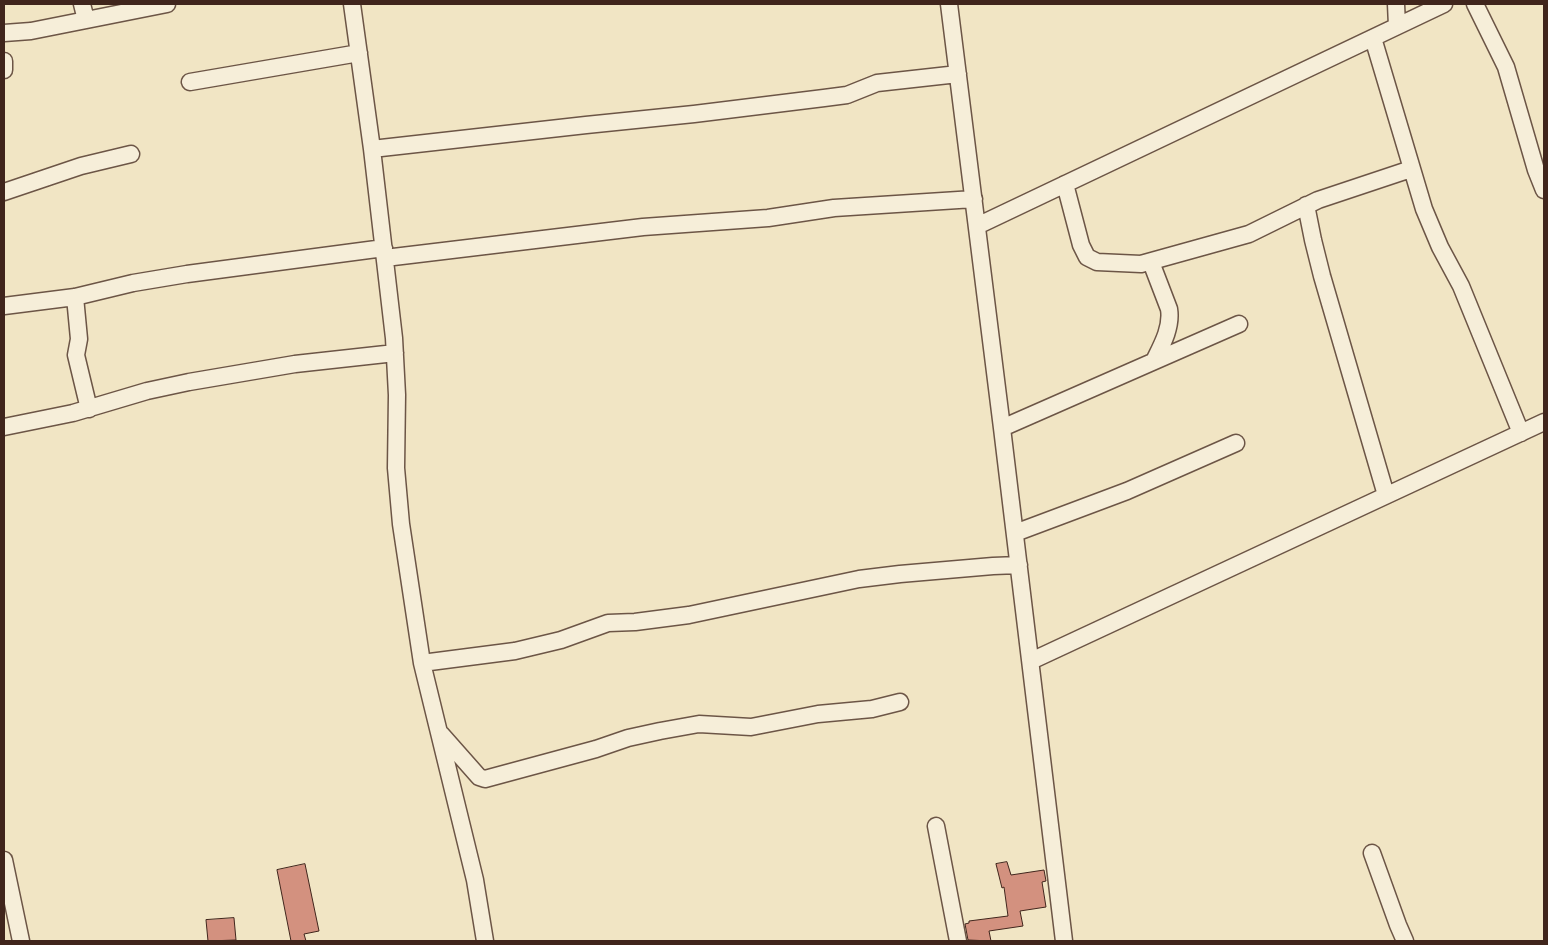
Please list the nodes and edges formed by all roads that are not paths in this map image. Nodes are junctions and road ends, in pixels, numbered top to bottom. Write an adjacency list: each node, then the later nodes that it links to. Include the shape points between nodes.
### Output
1 (167, 4): 7 (street)
2 (352, 4): 11 (street)
3 (949, 4): 14 (street)
4 (1396, 4): 8 (street)
5 (1444, 4): 8 (street)
6 (1475, 4): 20 (street, via 1506,67)
7 (84, 12): 9 (street, via 31,31)
8 (1397, 26): 10 (street)
9 (4, 33)
10 (1373, 38): 18 (street); 19 (street)
11 (359, 53): 15 (street); 16 (street)
12 (4, 62): 13 (street)
13 (4, 70)
14 (958, 74): 16 (street, via 877,82 847,94 824,98); 22 (street)
15 (190, 82)
16 (372, 149): 25 (street)
17 (131, 154): 21 (street, via 74,168)
18 (1411, 169): 23 (street); 36 (street, via 1424,210 1461,286)
19 (1065, 184): 24 (street); 26 (street, via 1087,257 1097,262)
20 (1544, 190)
21 (4, 192)
22 (974, 199): 24 (street); 25 (street, via 834,208 768,218)
23 (1306, 205): 26 (street, via 1249,234); 38 (street, via 1343,352)
24 (977, 226): 35 (street)
25 (384, 253): 27 (street, via 187,274); 30 (street)
26 (1151, 262): 31 (street, via 1171,317)
27 (75, 297): 28 (street); 32 (street, via 79,339 76,355)
28 (4, 306)
29 (1239, 324): 31 (street)
30 (395, 353): 32 (street, via 296,364 189,382 147,390); 42 (street, via 396,468)
31 (1154, 361): 35 (street)
32 (90, 409): 34 (street)
33 (1544, 422): 36 (street)
34 (4, 427)
35 (1002, 428): 39 (street)
36 (1521, 433): 38 (street)
37 (1236, 443): 39 (street, via 1126,491)
38 (1386, 495): 41 (street)
39 (1015, 533): 40 (street)
40 (1019, 565): 41 (street); 42 (street, via 859,579 688,614 608,623 561,640 515,650)
41 (1031, 661): 51 (street)
42 (422, 663): 44 (street)
43 (900, 702): 44 (street, via 751,727 699,724 660,731 487,779 479,777)
44 (438, 730): 49 (street, via 475,880)
45 (936, 826): 50 (street)
46 (1372, 853): 52 (street)
47 (4, 860): 48 (street)
48 (21, 941)
49 (485, 941)
50 (958, 941)
51 (1064, 941)
52 (1405, 941)

